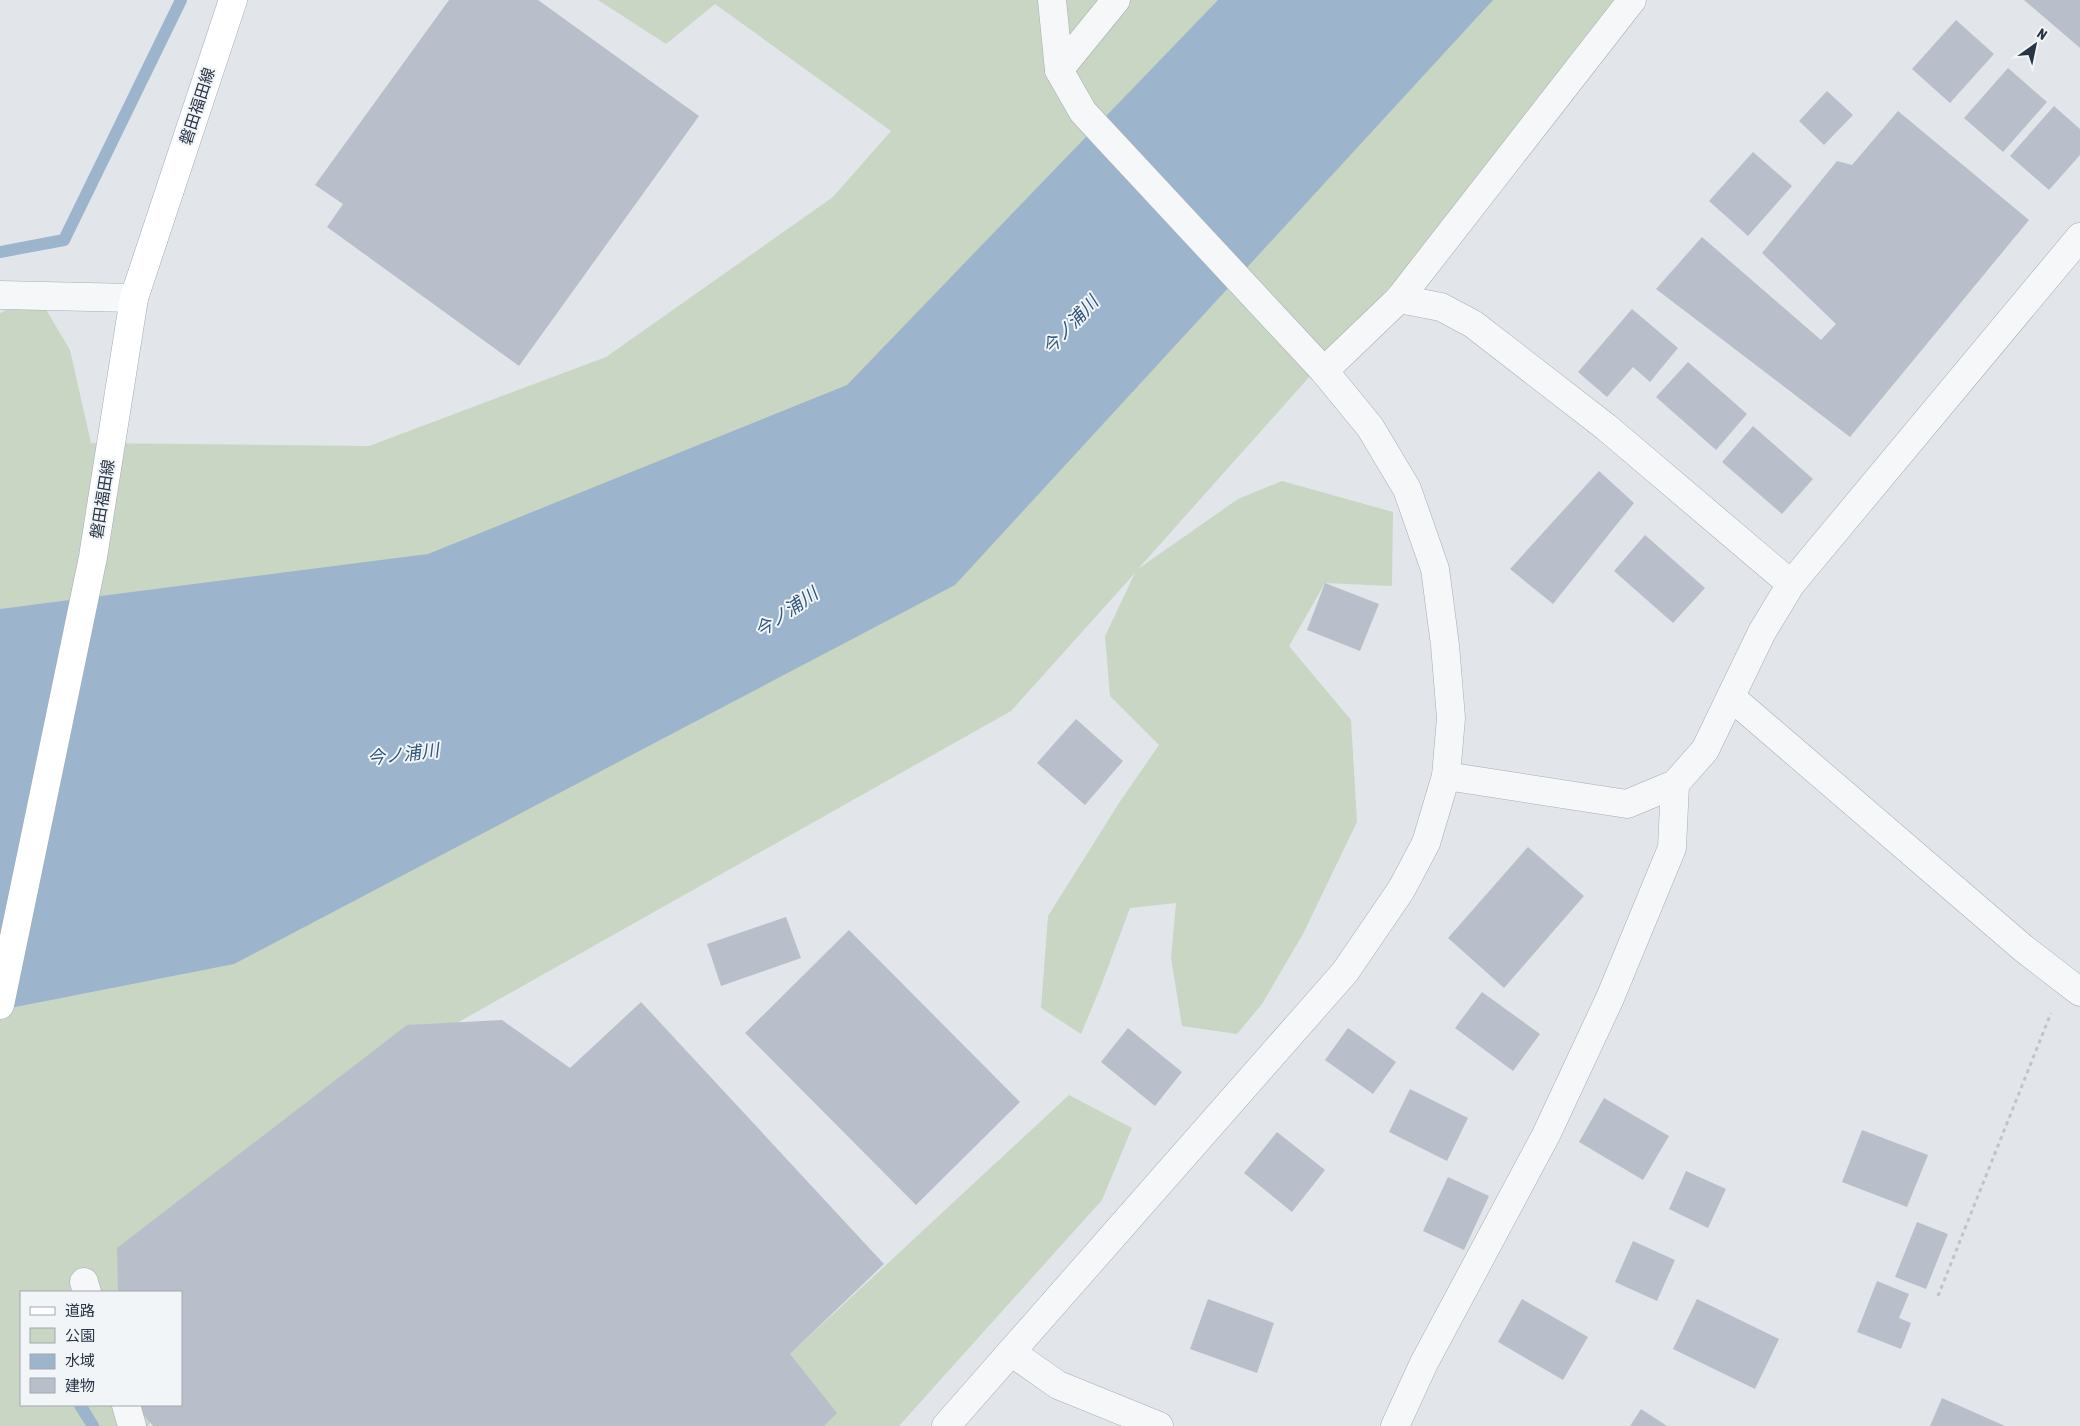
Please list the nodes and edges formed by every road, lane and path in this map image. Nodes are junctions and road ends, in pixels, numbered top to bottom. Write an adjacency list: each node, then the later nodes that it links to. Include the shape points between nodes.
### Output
1 (232, 0): 8 (main road, 磐田福田線)
2 (1052, 0): 5 (street)
3 (1116, 0): 5 (street)
4 (1632, 0): 9 (street)
5 (1059, 70): 10 (street, via 1083,112)
6 (2080, 237): 11 (street)
7 (0, 295): 8 (street)
8 (134, 298): 16 (main road, 磐田福田線, via 93,557)
9 (1399, 299): 10 (street); 11 (street, via 1441,307 1473,324 1606,427)
10 (1324, 371): 13 (street, via 1370,427 1407,489 1435,569 1451,718)
11 (1791, 584): 12 (street, via 1762,632)
12 (1731, 696): 14 (street, via 1705,750); 15 (street, via 2023,948)
13 (1446, 776): 14 (street, via 1627,804); 18 (street, via 1426,843 1401,890 1345,972)
14 (1675, 784): 23 (street, via 1672,848 1610,998 1546,1135 1424,1363)
15 (2072, 986): 17 (path)
16 (0, 1006)
17 (1938, 1296)
18 (1011, 1352): 21 (street); 22 (street, via 1058,1385)
19 (126, 1406): 20 (street)
20 (132, 1426)
21 (946, 1426)
22 (1159, 1426)
23 (1395, 1426)

